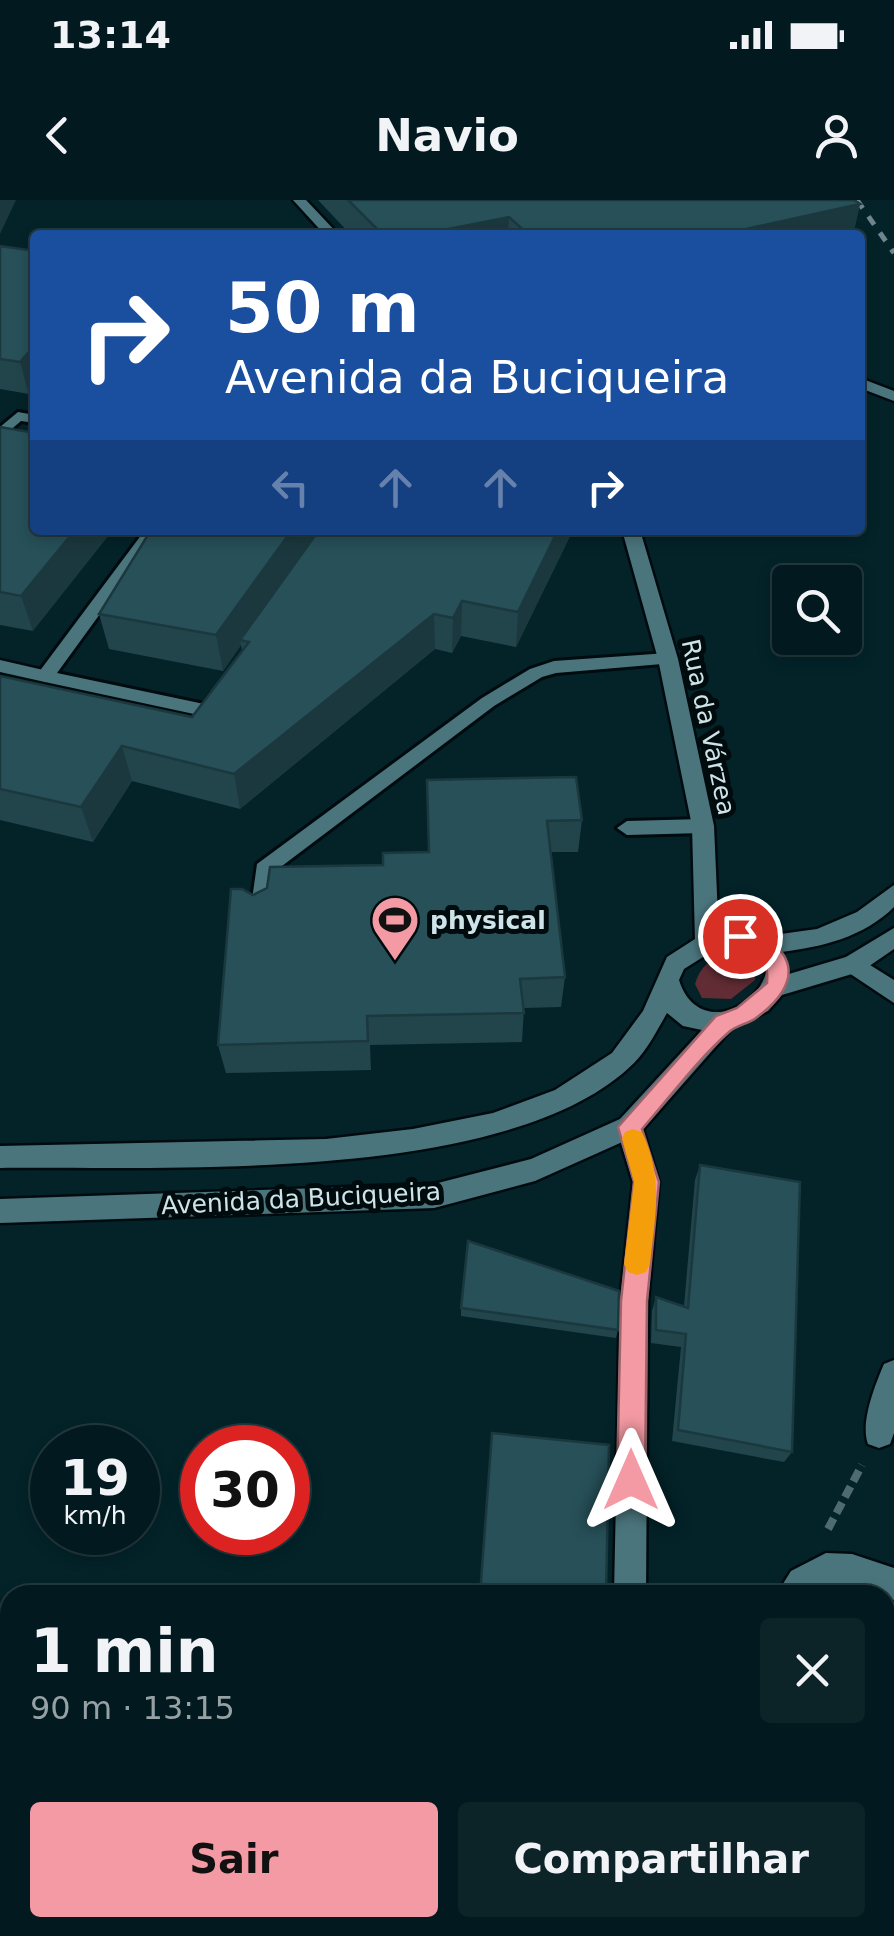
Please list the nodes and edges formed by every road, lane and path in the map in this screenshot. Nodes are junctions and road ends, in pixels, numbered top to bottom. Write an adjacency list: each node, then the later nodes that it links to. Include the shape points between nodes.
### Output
1 (299, 200): 2 (street)
2 (327, 230)
3 (865, 385): 4 (street)
4 (894, 396)
5 (30, 418): 6 (lane, via 18,416)
6 (0, 435)
7 (149, 535): 11 (lane)
8 (632, 535): 9 (street, Rua da Várzea)
9 (668, 659): 13 (street, Rua da Várzea); 16 (lane, via 554,667 488,702 264,869)
10 (0, 666): 11 (street)
11 (46, 676): 12 (lane, via 208,711)
12 (229, 681)
13 (703, 826): 14 (lane); 18 (street, Rua da Várzea)
14 (626, 828)
15 (894, 893): 19 (street, via 817,941)
16 (260, 914)
17 (894, 938): 20 (street)
18 (707, 940): 19 (street, via 740,936); 22 (street, via 669,971)
19 (763, 945): 21 (street, via 780,971)
20 (854, 964): 21 (street); 23 (street)
21 (776, 988): 24 (street)
22 (667, 990): 24 (street, via 688,1015); 26 (street, Avenida da Buciqueira, via 624,1057 608,1070 545,1106 480,1128 308,1152)
23 (894, 992)
24 (724, 1022): 25 (street, Avenida da Buciqueira)
25 (630, 1127): 27 (street, Avenida da Buciqueira, via 535,1169 434,1196); 31 (street, via 646,1182 634,1301)
26 (0, 1158)
27 (0, 1211)
28 (894, 1374): 29 (street)
29 (879, 1432): 32 (path)
30 (894, 1584): 33 (street, via 841,1566 825,1567)
31 (630, 1585)
32 (803, 1585)
33 (806, 1585)

